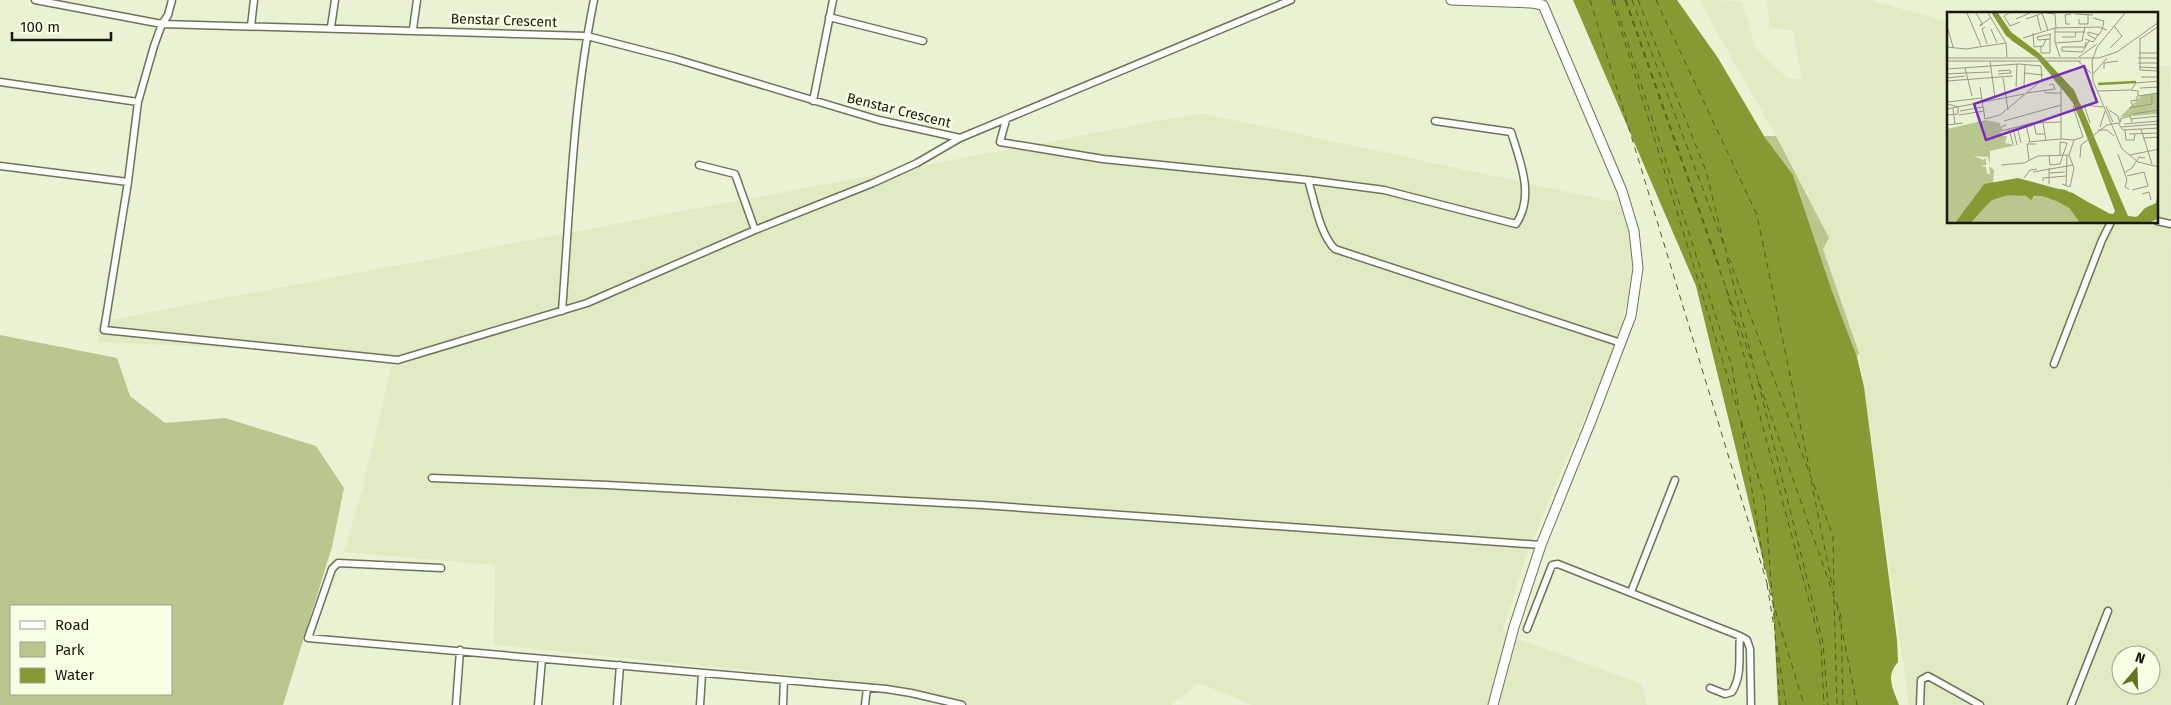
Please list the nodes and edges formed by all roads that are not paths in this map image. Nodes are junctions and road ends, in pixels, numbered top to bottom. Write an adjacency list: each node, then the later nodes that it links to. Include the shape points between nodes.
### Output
1 (35, 0): 11 (street, Benstar Crescent)
2 (172, 0): 11 (street)
3 (254, 0): 12 (street)
4 (335, 0): 13 (street)
5 (417, 0): 14 (street)
6 (594, 0): 15 (street)
7 (834, 0): 10 (street)
8 (1291, 0): 20 (street)
9 (1451, 0): 32 (main road, via 1538,3 1544,7 1622,191 1634,231 1638,268 1631,316)
10 (829, 17): 16 (street); 18 (street)
11 (162, 24): 12 (street, Benstar Crescent); 19 (street)
12 (251, 26): 13 (street, Benstar Crescent)
13 (331, 28): 14 (street, Benstar Crescent)
14 (413, 30): 15 (street, Benstar Crescent)
15 (587, 36): 18 (street, Benstar Crescent); 31 (street, via 578,105)
16 (923, 41)
17 (0, 82): 19 (street)
18 (813, 101): 22 (street, Benstar Crescent)
19 (138, 102): 26 (street)
20 (1006, 120): 22 (street); 25 (street, via 1000,142 1103,159)
21 (1435, 121): 25 (street, via 1511,132 1526,194 1516,224 1384,190)
22 (960, 138): 30 (street, via 908,167)
23 (699, 165): 30 (street, via 735,174)
24 (0, 166): 26 (street)
25 (1308, 180): 32 (street, via 1325,233 1335,249)
26 (128, 182): 31 (street, via 104,330 398,360)
27 (2158, 221): 29 (street)
28 (2110, 224): 33 (street)
29 (2171, 224)
30 (755, 230): 31 (street)
31 (562, 311)
32 (1621, 342): 36 (main road)
33 (2054, 364)
34 (432, 478): 36 (street, via 972,504)
35 (1676, 480): 38 (street)
36 (1541, 545): 57 (main road)
37 (441, 568): 42 (street, via 338,562 332,569 308,638)
38 (1631, 592): 40 (street, via 1558,564 1552,565); 41 (street)
39 (2108, 611): 61 (street)
40 (1527, 629)
41 (1740, 636): 48 (street, via 1739,674 1732,692 1726,694); 58 (street, via 1747,640 1750,650)
42 (460, 650): 43 (street); 50 (street)
43 (542, 659): 44 (street); 51 (street)
44 (620, 665): 45 (street); 52 (street)
45 (702, 674): 46 (street); 53 (street)
46 (784, 680): 47 (street); 54 (street)
47 (867, 688): 49 (street, via 911,693); 55 (street)
48 (1710, 688)
49 (943, 703): 56 (street)
50 (456, 705)
51 (538, 705)
52 (617, 705)
53 (700, 705)
54 (783, 705)
55 (865, 705)
56 (962, 705)
57 (1493, 705)
58 (1751, 705)
59 (1920, 705): 60 (street, via 1921,680 1928,676)
60 (1980, 705)
61 (2071, 705)

